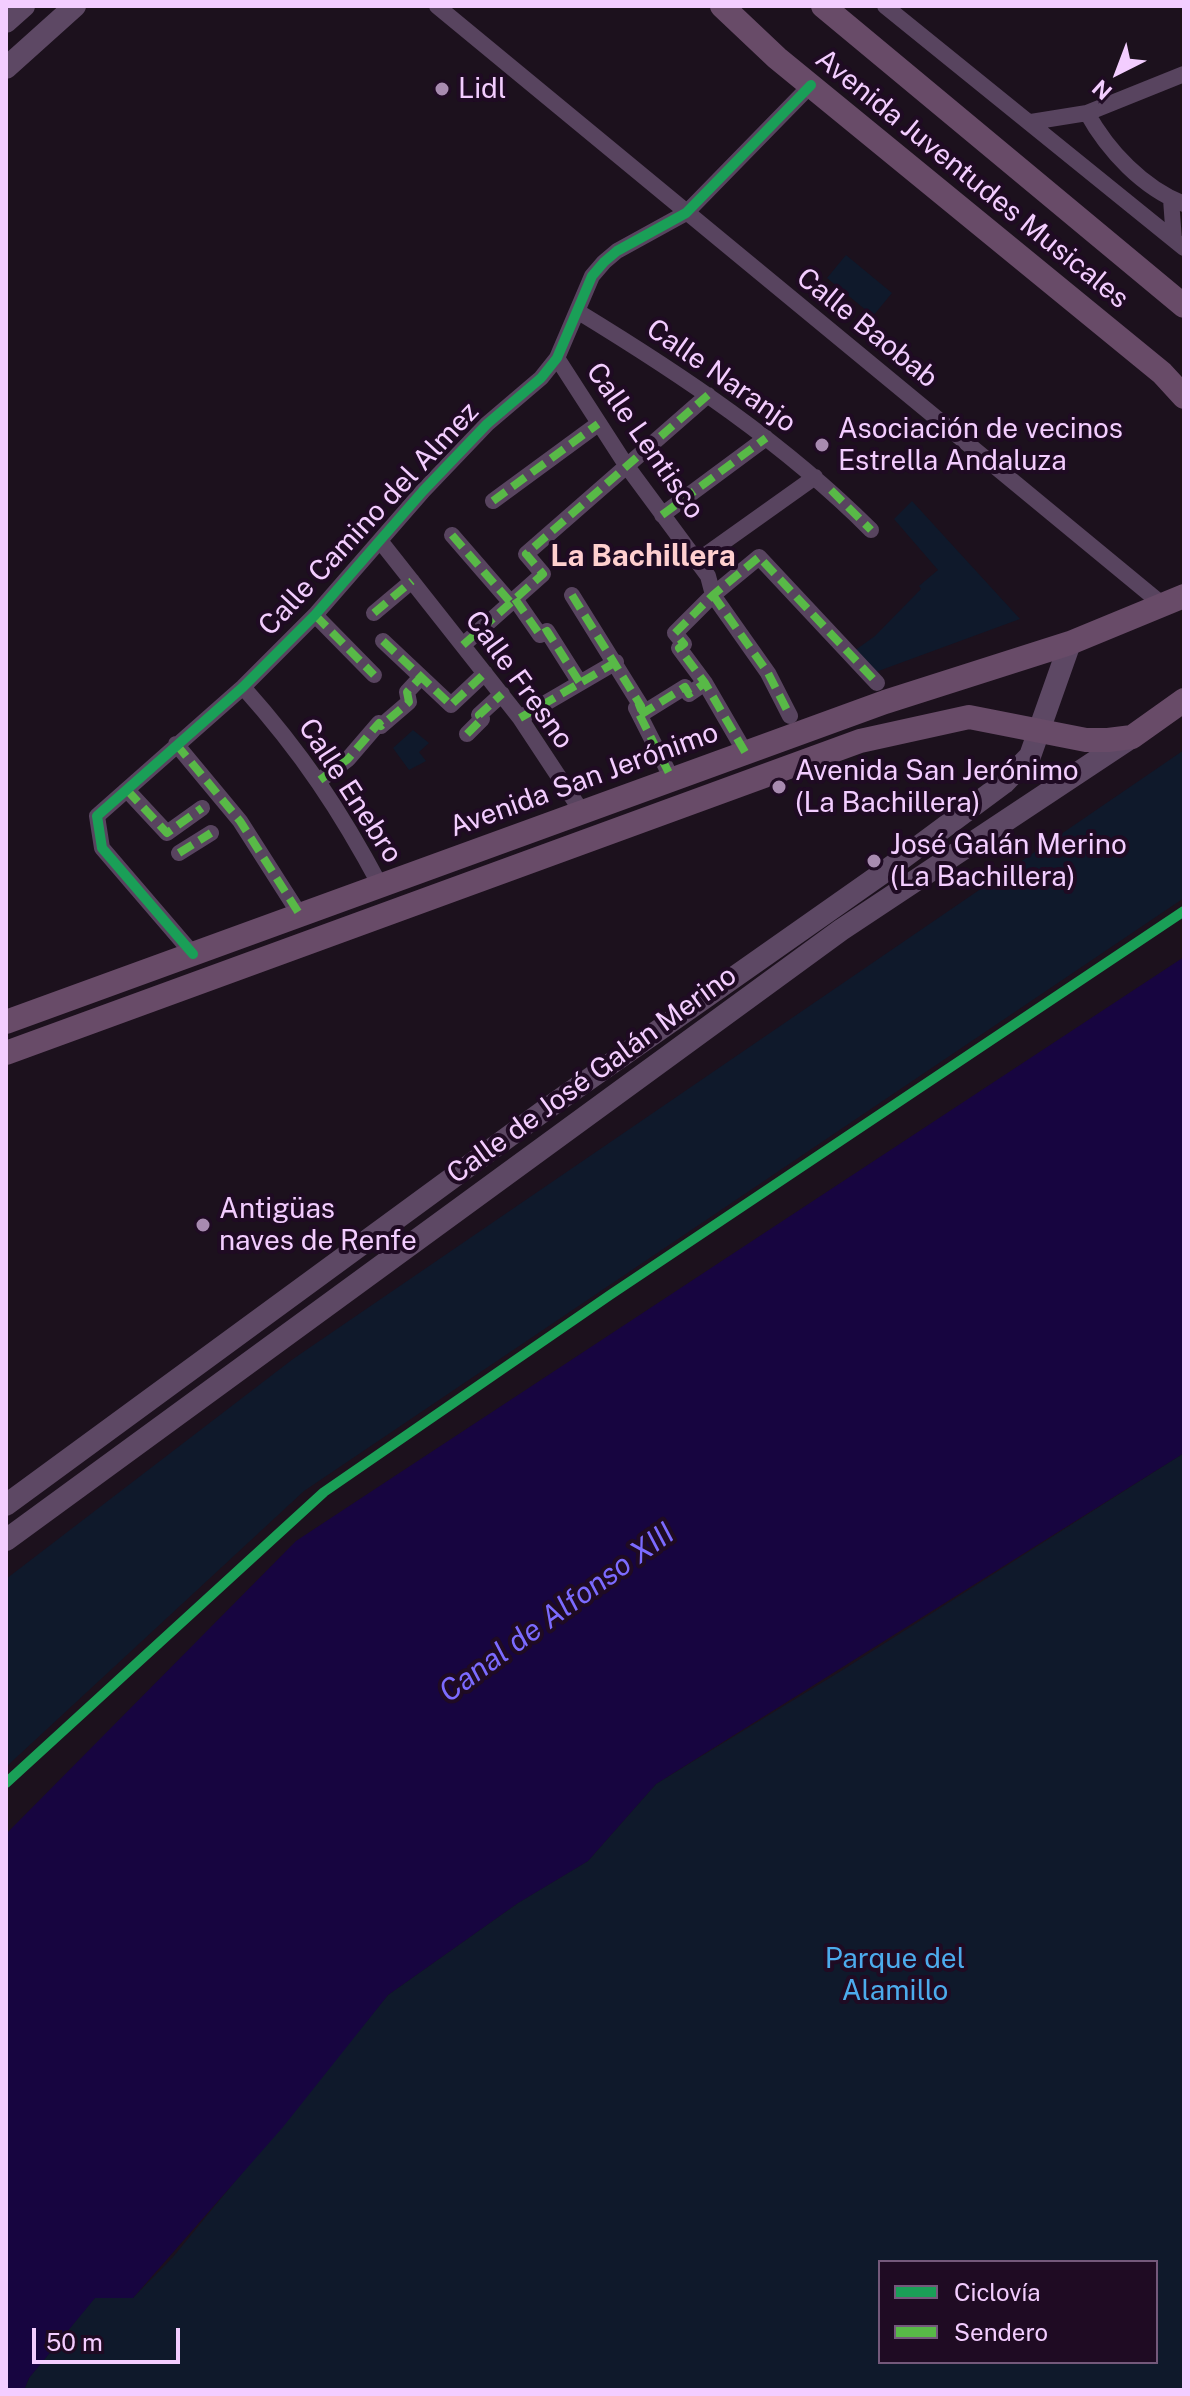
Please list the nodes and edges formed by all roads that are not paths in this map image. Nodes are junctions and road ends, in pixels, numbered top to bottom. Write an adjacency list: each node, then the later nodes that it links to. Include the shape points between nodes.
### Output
1 (24, 6): 7 (main road)
2 (75, 6): 8 (main road)
3 (437, 6): 14 (street, Calle Baobab)
4 (722, 6): 10 (main road, Avenida Juventudes Musicales)
5 (823, 6): 16 (main road, Avenida Juventudes Musicales)
6 (890, 7): 12 (street)
7 (6, 22)
8 (6, 68)
9 (1184, 74): 11 (street)
10 (811, 85): 14 (street, Calle Camino del Almez); 20 (main road, Avenida Juventudes Musicales, via 1162,373)
11 (1087, 113): 12 (street); 13 (street, via 1101,138 1143,180)
12 (1031, 122): 15 (street)
13 (1177, 201): 15 (street)
14 (686, 213): 17 (street, Calle Camino del Almez, via 604,262); 35 (street, Calle Baobab)
15 (1179, 244)
16 (1184, 306)
17 (577, 311): 18 (street, Calle Camino del Almez); 19 (street, Calle Naranjo)
18 (557, 358): 21 (street, Calle Lentisco); 29 (street, Calle Camino del Almez, via 433,480)
19 (708, 395): 22 (street, Calle Naranjo); 23 (street)
20 (1184, 397)
21 (598, 424): 23 (street, Calle Lentisco); 25 (street)
22 (766, 438): 24 (street, Calle Naranjo); 26 (street)
23 (626, 465): 26 (street, Calle Lentisco); 34 (street, via 526,554 543,574)
24 (815, 477): 27 (street, Calle Naranjo); 30 (street)
25 (493, 501)
26 (662, 515): 30 (street, Calle Lentisco)
27 (871, 530)
28 (452, 535): 34 (street)
29 (381, 542): 31 (street, Calle Fresno); 37 (street, Calle Camino del Almez)
30 (697, 561): 33 (street, Calle Lentisco)
31 (412, 581): 36 (street); 40 (street, Calle Fresno)
32 (572, 595): 41 (street)
33 (713, 595): 46 (street, via 675,633 684,644 679,648); 47 (street, via 759,557); 52 (street, Calle Lentisco, via 768,673)
34 (513, 601): 40 (street); 45 (street, via 540,635 547,631)
35 (1174, 601): 39 (main road, Avenida San Jerónimo)
36 (374, 613)
37 (315, 615): 43 (street); 48 (street, Calle Camino del Almez)
38 (383, 641): 44 (street)
39 (1070, 643): 54 (main road, Calle de José Galán Merino); 58 (main road, Avenida San Jerónimo)
40 (463, 645): 42 (street, Calle Fresno)
41 (616, 662): 45 (street); 51 (street, via 641,706 636,708)
42 (485, 673): 44 (street, via 451,705); 49 (street, Calle Fresno)
43 (374, 675)
44 (421, 677): 60 (street, via 396,716 379,723 348,759)
45 (580, 683): 53 (street)
46 (705, 683): 51 (street, via 689,694 685,687); 58 (street)
47 (877, 683)
48 (243, 687): 57 (street, Calle Camino del Almez); 60 (street, Calle Enebro)
49 (502, 694): 53 (street, Calle Fresno); 55 (street)
50 (1184, 700): 56 (main road, Calle de José Galán Merino)
51 (640, 715): 59 (street)
52 (790, 716)
53 (520, 718): 63 (street, Calle Fresno)
54 (1041, 731): 56 (main road, Avenida San Jerónimo, via 1086,740); 72 (main road, Avenida San Jerónimo, via 969,717 860,741); 73 (main road, Calle de José Galán Merino, via 1030,756 964,815 532,1119)
55 (467, 734)
56 (1132, 737): 74 (main road, Calle de José Galán Merino, via 841,930)
57 (176, 744): 61 (street, Calle Camino del Almez); 69 (street, via 240,821)
58 (745, 752): 59 (main road, Avenida San Jerónimo)
59 (672, 779): 63 (main road, Avenida San Jerónimo)
60 (320, 780): 68 (street, Calle Enebro)
61 (127, 790): 64 (street, via 167,833); 70 (street, Calle Camino del Almez, via 97,816 102,848)
62 (202, 808): 64 (street)
63 (582, 812): 68 (main road, Avenida San Jerónimo)
64 (182, 822): 66 (street)
65 (211, 833): 66 (street)
66 (195, 842): 67 (street)
67 (179, 853)
68 (381, 887): 69 (main road, Avenida San Jerónimo)
69 (300, 915): 70 (main road, Avenida San Jerónimo)
70 (193, 954): 71 (main road, Avenida San Jerónimo)
71 (6, 1022)
72 (6, 1053)
73 (6, 1505)
74 (6, 1540)

